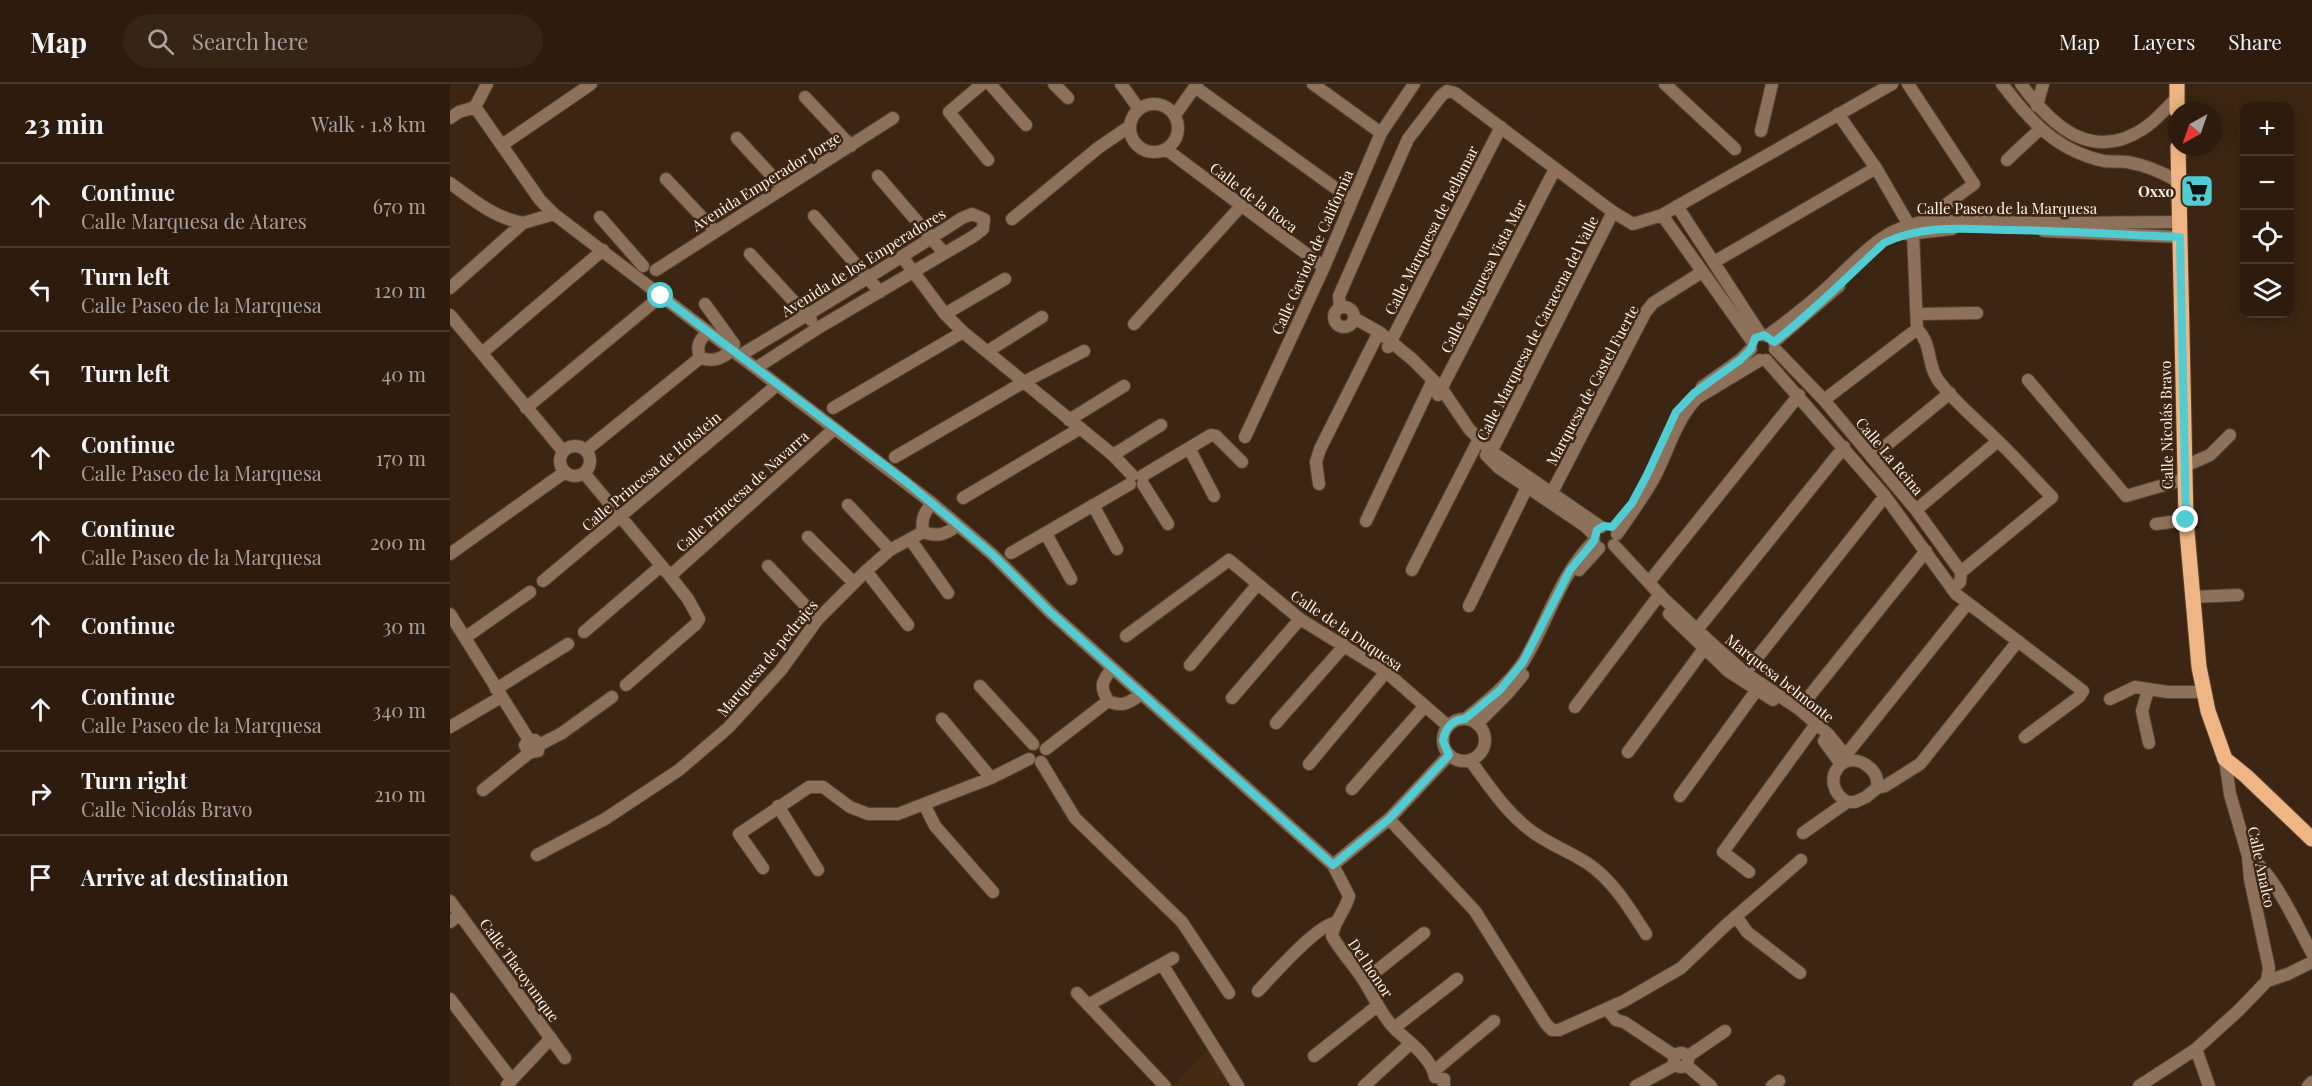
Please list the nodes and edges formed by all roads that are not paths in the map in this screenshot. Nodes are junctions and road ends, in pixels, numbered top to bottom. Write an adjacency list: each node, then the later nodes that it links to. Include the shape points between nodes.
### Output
1 (486, 84): 21 (street)
2 (982, 84): 40 (street, via 949,112)
3 (990, 84): 27 (street)
4 (1054, 84): 18 (street)
5 (1121, 84): 22 (street)
6 (1313, 84): 32 (street)
7 (1414, 84): 32 (street, Calle Gaviota de California)
8 (1665, 84): 36 (street)
9 (1772, 84): 30 (street)
10 (1892, 84): 24 (street)
11 (1908, 84): 57 (street, via 1974,184)
12 (2002, 84): 29 (street)
13 (2021, 84): 20 (street)
14 (2043, 84): 20 (street)
15 (587, 85): 34 (street)
16 (1196, 85): 25 (street); 48 (street)
17 (805, 97): 35 (street)
18 (1068, 98)
19 (2177, 98): 20 (street, via 2142,130 2122,138 2093,142 2069,133)
20 (2037, 106)
21 (475, 107): 23 (street); 34 (street)
22 (1139, 109): 25 (street, via 1158,104); 31 (street, via 1133,116)
23 (453, 112)
24 (1838, 114): 41 (street); 50 (street)
25 (1175, 115): 37 (street, via 1179,130)
26 (893, 118): 35 (street, Avenida Emperador Jorge)
27 (1026, 125)
28 (1501, 127): 42 (street); 90 (street, Marquesa belmonte, via 1447,91 1408,139 1339,296 1340,308 1351,309 1352,322); 92 (street, Calle Marquesa de Bellamar)
29 (2040, 129): 39 (street); 45 (street, via 2074,152 2127,162)
30 (1761, 131)
31 (1131, 132): 37 (street, via 1143,150); 56 (street, via 1098,148)
32 (1381, 133): 48 (street, Calle Gaviota de California)
33 (737, 138): 47 (street)
34 (502, 145): 52 (street)
35 (851, 146): 47 (street, Avenida Emperador Jorge)
36 (1735, 149)
37 (1167, 150): 49 (street, Calle de la Roca)
38 (2178, 156): 45 (main road, Calle Nicolás Bravo)
39 (2007, 159)
40 (988, 160)
41 (1876, 168): 60 (street); 68 (street)
42 (1555, 169): 51 (street); 104 (street, Calle Marquesa Vista Mar)
43 (878, 176): 63 (street)
44 (666, 179): 62 (street)
45 (2179, 182): 61 (main road, Calle Nicolás Bravo)
46 (450, 183): 58 (street, via 480,206 506,220)
47 (783, 188): 62 (street, Avenida Emperador Jorge)
48 (1352, 200): 69 (street, Calle Gaviota de California)
49 (1241, 206): 69 (street, Calle de la Roca); 85 (street)
50 (1677, 206): 53 (street); 68 (street, Calle La Reina)
51 (1613, 212): 53 (street, via 1632,224); 123 (street, Calle Marquesa de Caracena del Valle)
52 (554, 214): 58 (street); 64 (street)
53 (1662, 215): 72 (street, Calle La Reina)
54 (814, 216): 73 (street)
55 (600, 217): 70 (street)
56 (1012, 219)
57 (1928, 221): 59 (street, Calle Paseo de la Marquesa); 60 (street, Calle Paseo de la Marquesa)
58 (523, 223): 75 (street)
59 (2032, 226): 60 (street, Calle Paseo de la Marquesa); 61 (street, Calle Paseo de la Marquesa)
60 (1911, 228): 81 (street); 91 (street, Calle Paseo de la Marquesa, via 1879,238)
61 (2180, 230): 129 (main road, Calle Nicolás Bravo)
62 (715, 231): 70 (street, Avenida Emperador Jorge)
63 (932, 238): 65 (street); 65 (street, Avenida de los Emperadores, via 972,214 984,219 983,228 974,236); 67 (street, Avenida de los Emperadores)
64 (603, 250): 70 (street); 95 (street)
65 (944, 253): 71 (street, Avenida de los Emperadores)
66 (750, 254): 83 (street)
67 (903, 258): 71 (street); 73 (street, Avenida de los Emperadores)
68 (1714, 262): 91 (street, Calle La Reina)
69 (1324, 267): 115 (street, Calle Gaviota de California)
70 (644, 270): 76 (street); 76 (street, via 658,279)
71 (914, 272): 77 (street, Avenida de los Emperadores); 80 (street)
72 (1702, 272): 91 (street, Calle La Reina); 135 (street, Marquesa de Castel Fuerte, via 1653,303 1645,313)
73 (868, 276): 77 (street); 83 (street, Avenida de los Emperadores)
74 (1005, 279): 80 (street)
75 (450, 288)
76 (656, 292): 88 (street); 108 (street)
77 (880, 292): 86 (street, Avenida de los Emperadores)
78 (705, 304): 96 (street, via 730,337)
79 (1977, 313): 81 (street)
80 (945, 314): 89 (street)
81 (1918, 314): 87 (street)
82 (450, 315): 95 (street)
83 (807, 315): 86 (street); 96 (street, Avenida de los Emperadores)
84 (1042, 316): 93 (street)
85 (1134, 324)
86 (818, 328): 99 (street, Avenida de los Emperadores)
87 (1917, 329): 105 (street, via 1928,346 1932,369); 107 (street)
88 (707, 332): 96 (street); 97 (street, via 697,349)
89 (963, 332): 93 (street); 109 (street)
90 (1377, 335): 92 (street, Marquesa belmonte); 131 (street, via 1320,449 1316,462)
91 (1763, 342): 98 (street, Calle La Reina, via 1756,358); 98 (street, Calle Paseo de la Marquesa, via 1771,357); 107 (street, Calle La Reina); 150 (street, Calle Paseo de la Marquesa, via 1694,393 1676,412 1632,503)
92 (1389, 344): 104 (street, Marquesa belmonte)
93 (988, 351): 101 (street)
94 (1084, 351): 101 (street)
95 (482, 353): 108 (street)
96 (735, 353): 97 (street, Avenida de los Emperadores, via 711,362); 99 (street)
97 (700, 358): 120 (street)
98 (1763, 360): 106 (street, Calle La Reina); 150 (street, Calle Paseo de la Marquesa, via 1697,398 1689,407 1654,478)
99 (756, 368): 102 (street)
100 (2028, 380): 129 (street, via 2122,493 2132,496)
101 (1024, 382): 110 (street); 124 (street)
102 (777, 385): 112 (street); 141 (street, Calle Princesa de HoIstein)
103 (1124, 386): 110 (street)
104 (1435, 388): 117 (street, Marquesa belmonte); 143 (street, Calle Marquesa Vista Mar)
105 (1950, 393): 116 (street); 125 (street)
106 (1798, 395): 118 (street, Calle La Reina); 165 (street)
107 (1824, 400): 125 (street, Calle La Reina)
108 (526, 408): 121 (street)
109 (833, 408)
110 (1069, 420): 113 (street)
111 (1161, 425): 122 (street)
112 (834, 429): 137 (street); 162 (street, Calle Princesa de Navarra)
113 (1079, 429): 122 (street); 136 (street)
114 (2230, 435): 129 (street)
115 (1245, 436)
116 (1998, 441): 140 (street); 161 (street, via 2052,498)
117 (1477, 442): 123 (street, Marquesa belmonte); 159 (street)
118 (1844, 447): 134 (street, Calle La Reina); 181 (street)
119 (1189, 448): 126 (street, via 1213,435); 130 (street); 133 (street)
120 (586, 450): 121 (street, via 570,446); 128 (street, via 590,459)
121 (563, 452): 127 (street, via 561,466)
122 (1113, 455): 130 (street)
123 (1490, 455): 132 (street, Marquesa belmonte)
124 (895, 457)
125 (1872, 457): 140 (street, Calle La Reina)
126 (1242, 462)
127 (565, 472): 128 (street); 156 (street)
128 (584, 473): 141 (street)
129 (2185, 473): 142 (main road, Calle Nicolás Bravo)
130 (1137, 480): 139 (street); 144 (street)
131 (1319, 484)
132 (1529, 484): 135 (street, Marquesa belmonte); 175 (street)
133 (1214, 496)
134 (1885, 496): 154 (street, Calle La Reina); 192 (street)
135 (1550, 497): 150 (street, Marquesa belmonte)
136 (963, 498)
137 (932, 503): 146 (street); 147 (street, via 924,513)
138 (848, 505): 153 (street)
139 (1093, 505): 148 (street); 152 (street)
140 (1916, 510): 161 (street, Calle La Reina)
141 (621, 516): 157 (street); 164 (street, Calle Princesa de HoIstein)
142 (2186, 520): 145 (street); 173 (main road, Calle Nicolás Bravo)
143 (1366, 521)
144 (1168, 524)
145 (2156, 524)
146 (958, 525): 147 (street, via 937,537); 190 (street)
147 (923, 532): 151 (street, Marquesa de pedrajes)
148 (1046, 534): 155 (street); 163 (street)
149 (808, 537): 166 (street)
150 (1605, 538): 165 (street, Marquesa belmonte); 172 (street, Marquesa belmonte); 208 (street, Calle Paseo de la Marquesa, via 1570,570 1523,662)
151 (909, 539): 153 (street, Marquesa de pedrajes); 170 (street)
152 (1117, 549)
153 (890, 550): 160 (street, Marquesa de pedrajes)
154 (1926, 550): 168 (street, Calle La Reina); 206 (street)
155 (1011, 553)
156 (450, 555)
157 (661, 566): 162 (street); 180 (street)
158 (768, 566): 177 (street)
159 (1412, 570)
160 (866, 571): 166 (street, Marquesa de pedrajes); 179 (street)
161 (1961, 572): 168 (street, via 1960,582)
162 (670, 576): 193 (street, via 699,619)
163 (1071, 579)
164 (543, 581)
165 (1649, 582): 172 (street, Marquesa belmonte)
166 (854, 584): 177 (street, Marquesa de pedrajes)
167 (1257, 585): 178 (street, Calle de la Duquesa); 183 (street, Calle de la Duquesa, via 1229,560); 189 (street)
168 (1952, 589): 174 (street, Calle La Reina)
169 (530, 592): 182 (street)
170 (948, 593)
171 (2238, 595): 173 (street)
172 (1657, 597): 181 (street, Marquesa belmonte); 205 (street)
173 (2192, 597): 197 (main road, Calle Nicolás Bravo)
174 (1967, 604): 185 (street, Calle La Reina); 222 (street)
175 (1469, 606)
176 (450, 614): 182 (street)
177 (818, 619): 236 (street, Marquesa de pedrajes, via 781,670 728,728 679,770 605,819)
178 (1300, 619): 187 (street, Calle de la Duquesa); 201 (street)
179 (908, 625)
180 (584, 632)
181 (1694, 633): 188 (street, Marquesa belmonte)
182 (464, 635): 184 (street); 198 (street)
183 (1126, 636)
184 (450, 640)
185 (2018, 641): 213 (street, Calle La Reina, via 2083,691); 226 (street, via 1920,764)
186 (568, 644): 198 (street)
187 (1345, 645): 191 (street, Calle de la Duquesa); 209 (street)
188 (1707, 645): 192 (street, Marquesa belmonte); 195 (street, Marquesa belmonte, via 1728,671); 218 (street)
189 (1190, 665)
190 (1112, 668): 199 (street); 203 (street, via 1102,681)
191 (1386, 672): 204 (street, Calle de la Duquesa); 224 (street)
192 (1745, 673): 195 (street, Marquesa belmonte)
193 (626, 685)
194 (980, 686): 215 (street)
195 (1759, 687): 206 (street, Marquesa belmonte); 211 (street, Marquesa belmonte); 229 (street)
196 (2148, 690): 197 (street); 202 (street, via 2134,687); 214 (street, via 2142,711)
197 (2204, 692): 220 (main road, Calle Nicolás Bravo)
198 (499, 693): 212 (street); 216 (street)
199 (1142, 694): 203 (street, via 1128,703); 239 (street)
200 (612, 697): 216 (street, via 562,733)
201 (1232, 698)
202 (2110, 699)
203 (1108, 701): 217 (street)
204 (1424, 707): 210 (street, Calle de la Duquesa); 227 (street)
205 (1575, 708)
206 (1799, 709): 211 (street, Marquesa belmonte)
207 (942, 719): 225 (street)
208 (1471, 722): 210 (street, via 1459,720); 221 (street, via 1484,734 1484,745)
209 (1276, 723)
210 (1448, 726): 219 (street, via 1443,741)
211 (1813, 727): 222 (street, Marquesa belmonte, via 1829,735); 242 (street, via 1723,852)
212 (450, 728)
213 (2025, 737)
214 (2149, 743)
215 (1033, 744): 217 (street); 223 (street, via 1027,754)
216 (532, 746): 228 (street)
217 (1046, 749): 223 (street, via 1047,756)
218 (1628, 752)
219 (1449, 755): 221 (street); 233 (street)
220 (2225, 759): 235 (main road); 237 (street, Calle Analco, via 2230,794)
221 (1470, 760): 251 (street, via 1497,797 1533,833 1589,864 1604,878)
222 (1845, 760): 226 (street, via 1859,760 1869,767 1876,774); 230 (street, via 1836,770 1833,783)
223 (1035, 761): 225 (street); 260 (street, via 1076,818 1182,922)
224 (1309, 764)
225 (991, 778): 231 (street)
226 (1877, 788): 230 (street, via 1866,797)
227 (1352, 789)
228 (483, 790)
229 (1680, 796)
230 (1847, 802): 234 (street)
231 (924, 804): 232 (street, via 898,814 868,814 816,786); 243 (street, via 935,826)
232 (778, 806): 240 (street, via 740,834); 241 (street)
233 (1389, 819): 239 (street); 265 (street, via 1475,911 1552,1030)
234 (1803, 833)
235 (2312, 839)
236 (537, 855)
237 (2248, 856): 252 (street, via 2269,877); 257 (street, Calle Analco, via 2269,968)
238 (1802, 860): 245 (street)
239 (1333, 865): 247 (street, via 1349,896)
240 (763, 868)
241 (819, 870)
242 (1749, 872)
243 (993, 892)
244 (450, 901): 246 (street, Calle Tlacoyunque)
245 (1736, 916): 248 (street); 249 (street)
246 (455, 918): 270 (street, Calle Tlacoyunque)
247 (1335, 923): 256 (street, Del honor, via 1332,936); 258 (street, via 1316,933)
248 (1726, 925): 249 (street); 262 (street, via 1681,968)
249 (1747, 932): 254 (street)
250 (1424, 933): 256 (street)
251 (1646, 934)
252 (2312, 953)
253 (2312, 962): 257 (street)
254 (1800, 973)
255 (1457, 979): 268 (street)
256 (1364, 981): 264 (street, Del honor)
257 (2267, 981): 272 (street)
258 (1258, 991)
259 (1077, 993): 263 (street)
260 (1229, 993)
261 (450, 999): 278 (street)
262 (1624, 1001): 265 (street); 267 (street, via 1629,1012)
263 (1088, 1005): 279 (street); 280 (street, via 1168,961)
264 (1377, 1006): 268 (street, Del honor); 273 (street)
265 (1607, 1009): 267 (street, via 1616,1020)
266 (1494, 1021): 276 (street)
267 (1624, 1022): 275 (street)
268 (1394, 1028): 271 (street, Del honor)
269 (1725, 1031): 275 (street)
270 (551, 1038): 274 (street, Calle Tlacoyunque); 278 (street)
271 (1411, 1043): 276 (street, Del honor); 281 (street)
272 (2196, 1049): 285 (street); 286 (street)
273 (1314, 1056)
274 (565, 1058)
275 (1681, 1061): 283 (street); 284 (street)
276 (1433, 1078): 282 (street, Del honor, via 1444,1079)
277 (2312, 1082): 287 (street)
278 (509, 1083)
279 (1165, 1086)
280 (1238, 1086)
281 (1364, 1086)
282 (1444, 1086)
283 (1636, 1086)
284 (1711, 1086)
285 (2139, 1086)
286 (2209, 1086)
287 (2308, 1086)

